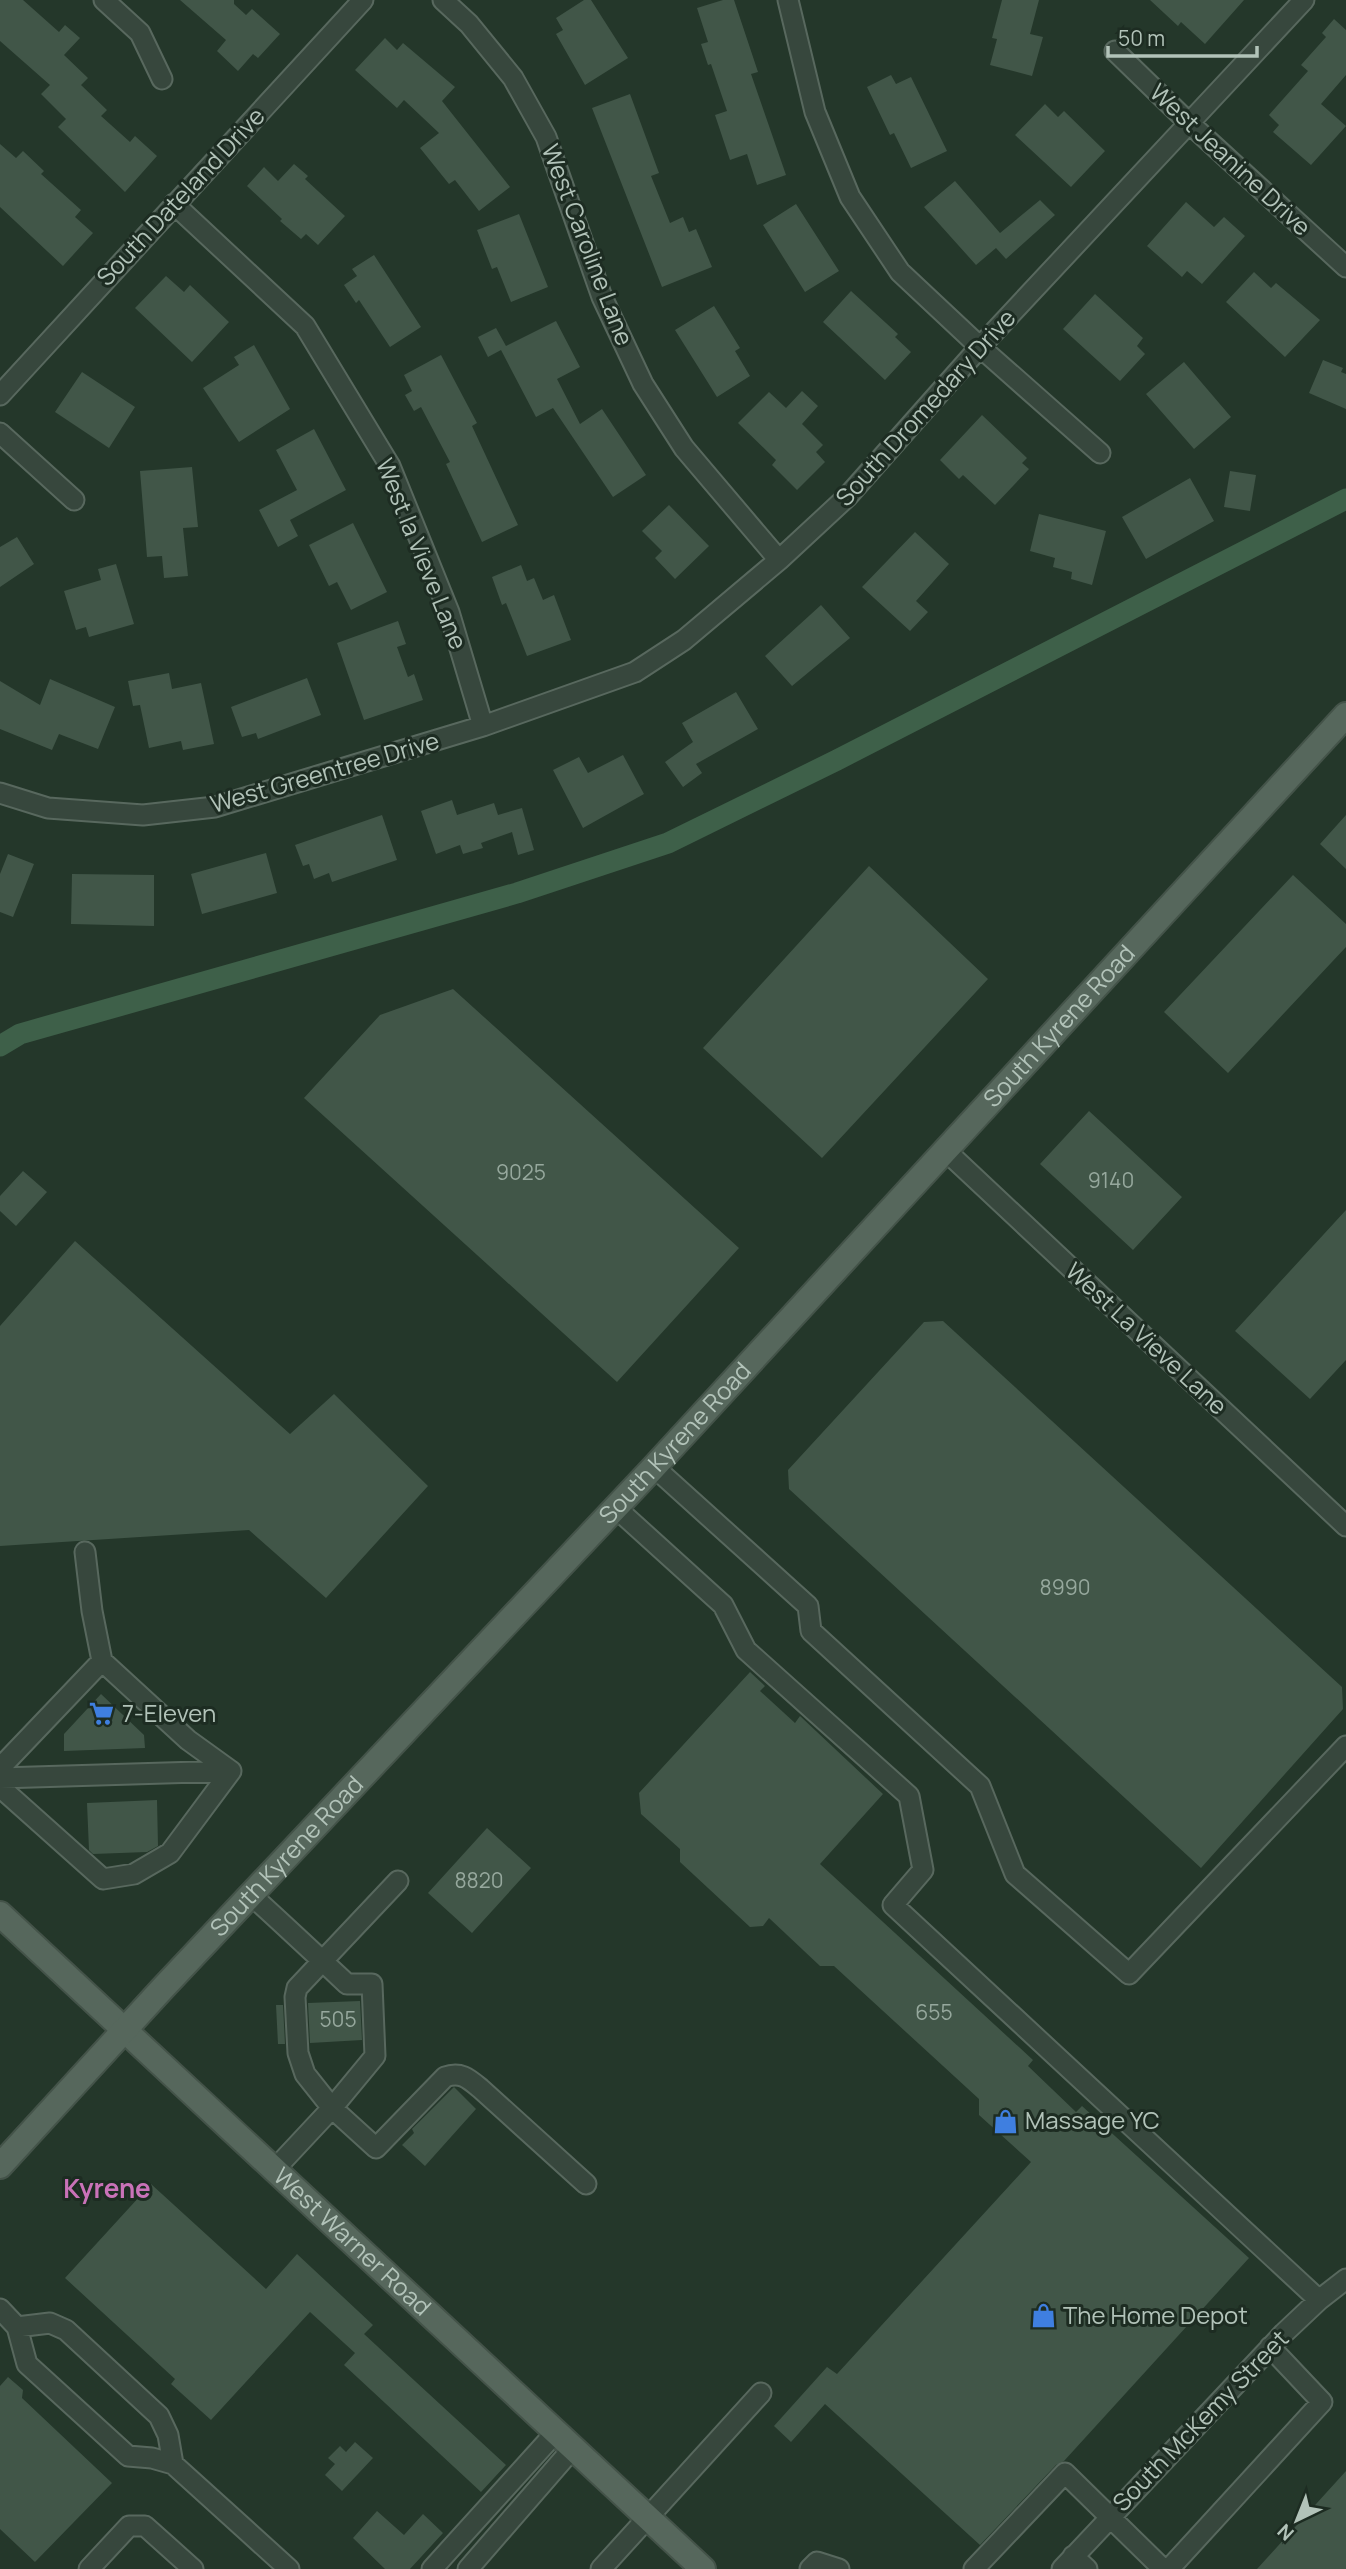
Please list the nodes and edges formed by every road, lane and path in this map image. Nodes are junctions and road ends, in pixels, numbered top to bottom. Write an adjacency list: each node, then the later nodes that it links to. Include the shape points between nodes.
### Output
1 (104, 0): 7 (street, via 140,33)
2 (363, 0): 9 (street, South Dateland Drive)
3 (443, 0): 16 (street, West Caroline Lane, via 469,23 513,78 546,137 602,297 643,384 684,448)
4 (788, 0): 11 (street, via 815,112 850,197 900,272)
5 (1304, 0): 8 (street, South Dromedary Drive)
6 (1115, 51): 8 (street, West Jeanine Drive)
7 (162, 79)
8 (1189, 123): 10 (street, West Jeanine Drive); 11 (street, South Dromedary Drive)
9 (174, 204): 12 (street, South Dateland Drive); 18 (street, West la Vieve Lane, via 305,326 390,466 449,612)
10 (1346, 267)
11 (980, 347): 14 (street); 16 (street, South Dromedary Drive, via 847,497)
12 (0, 395)
13 (0, 433): 15 (street)
14 (1100, 453)
15 (74, 500)
16 (779, 559): 18 (street, South Dromedary Drive, via 684,640 635,672)
17 (1346, 715): 20 (main road, South Kyrene Road)
18 (483, 726): 19 (street, West Greentree Drive, via 215,807 143,815 48,808)
19 (0, 793)
20 (946, 1152): 21 (main road, South Kyrene Road); 23 (street, West La Vieve Lane)
21 (654, 1467): 22 (main road, South Kyrene Road); 26 (street, via 808,1606 811,1631 980,1787 1015,1874 1129,1974)
22 (616, 1508): 32 (main road, South Kyrene Road); 41 (street, via 723,1605 746,1650 909,1796 923,1870 893,1905)
23 (1344, 1519)
24 (85, 1552): 25 (street)
25 (102, 1661): 27 (street); 28 (street, via 188,1740)
26 (1346, 1746)
27 (0, 1768)
28 (231, 1771): 29 (street); 30 (street, via 170,1853 134,1874 103,1879)
29 (0, 1778)
30 (0, 1787)
31 (398, 1881): 34 (street)
32 (251, 1895): 34 (street); 35 (main road, South Kyrene Road)
33 (0, 1914): 35 (main road, West Warner Road)
34 (323, 1961): 36 (street, via 297,1988 298,2053 304,2074); 36 (street, via 347,1984 372,1984 375,2056)
35 (125, 2029): 37 (main road, South Kyrene Road); 38 (main road, West Warner Road)
36 (332, 2108): 38 (street); 39 (street, via 376,2148 445,2077 464,2076)
37 (0, 2166)
38 (275, 2169): 46 (main road, West Warner Road)
39 (586, 2184)
40 (1346, 2279): 41 (street, South McKemy Street)
41 (1319, 2300): 44 (street, South McKemy Street)
42 (0, 2309): 43 (street)
43 (17, 2326): 47 (street, via 27,2364 128,2456); 47 (street, via 50,2323 66,2330 159,2416 169,2435)
44 (1270, 2347): 48 (street, South McKemy Street); 62 (street, via 1322,2402)
45 (761, 2393): 49 (street)
46 (564, 2440): 49 (main road, West Warner Road); 54 (street); 55 (street)
47 (173, 2464): 53 (street)
48 (1110, 2516): 50 (street, South McKemy Street); 60 (street, via 1065,2473); 61 (street)
49 (648, 2518): 56 (street); 57 (main road, West Warner Road)
50 (1074, 2565)
51 (97, 2566): 52 (street, via 128,2526 145,2526)
52 (192, 2569)
53 (289, 2569)
54 (432, 2569)
55 (468, 2569)
56 (601, 2569)
57 (703, 2569)
58 (810, 2569): 59 (street, via 817,2562)
59 (839, 2569)
60 (974, 2569)
61 (1163, 2569)
62 (1169, 2569)

